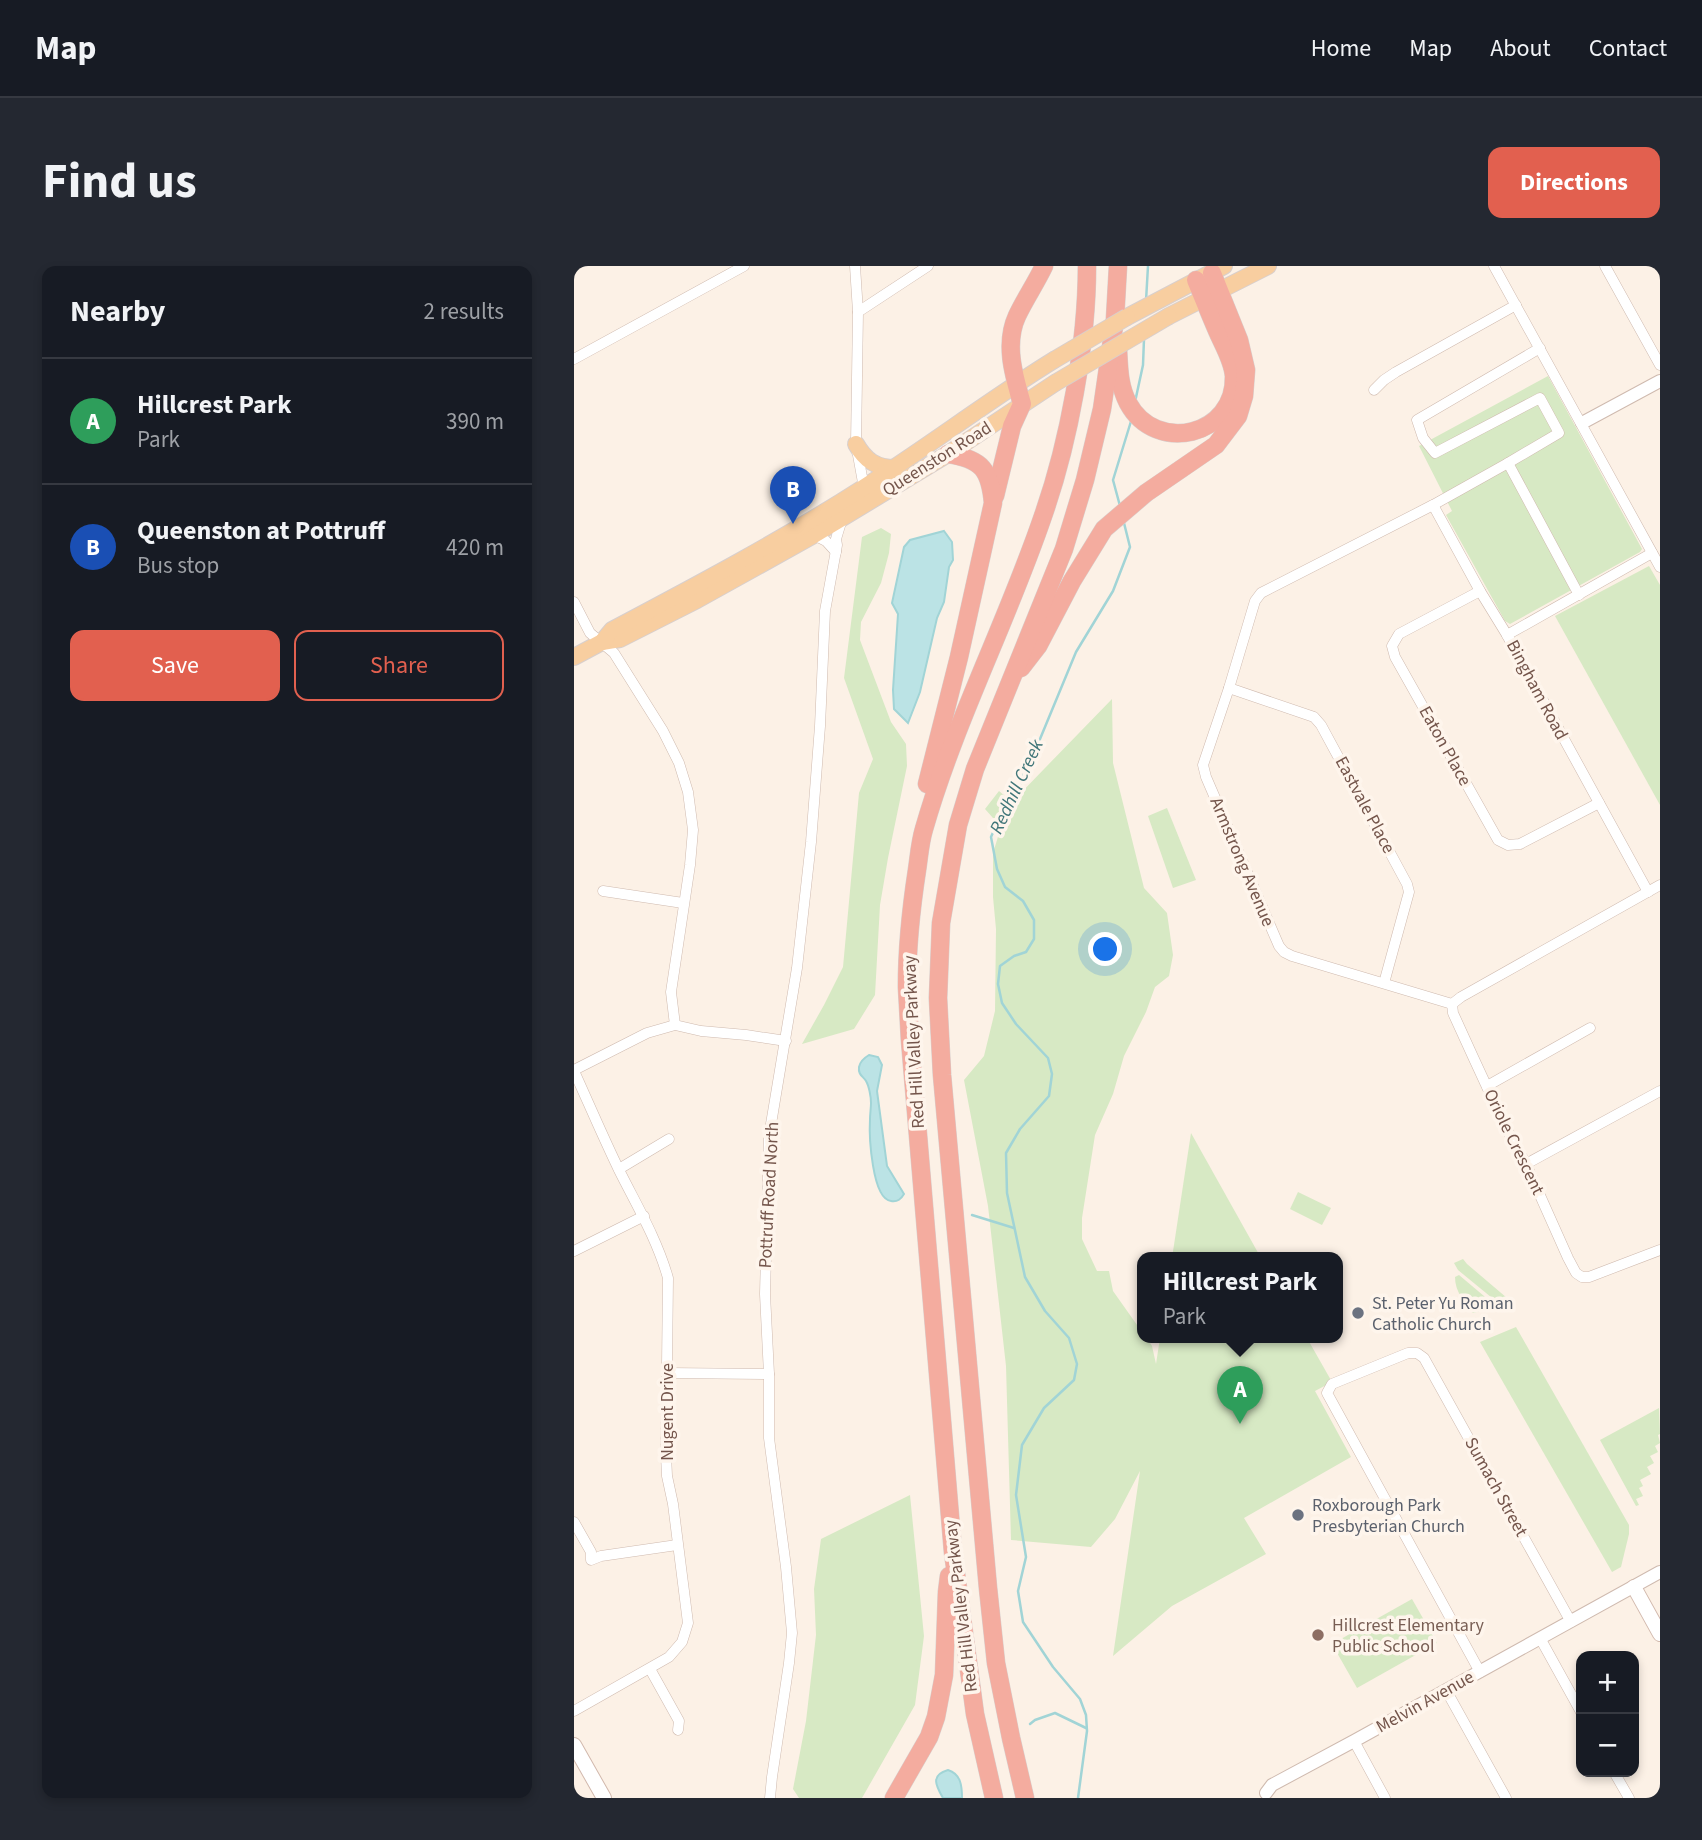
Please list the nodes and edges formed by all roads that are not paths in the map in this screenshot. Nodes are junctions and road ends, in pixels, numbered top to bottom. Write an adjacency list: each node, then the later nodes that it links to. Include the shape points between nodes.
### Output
1 (744, 266): 16 (street)
2 (855, 266): 13 (street)
3 (928, 266): 13 (street)
4 (1044, 266): 19 (highway, via 1016,318 1011,354)
5 (1087, 266): 44 (highway, Red Hill Valley Parkway, via 1075,388 1055,479 1006,615 952,743)
6 (1118, 266): 14 (highway, Red Hill Valley Parkway)
7 (1268, 266): 11 (main road, Queenston Road)
8 (1494, 266): 12 (street)
9 (1605, 266): 17 (street)
10 (1210, 273): 11 (highway); 19 (main road, Queenston Road, bridge)
11 (1211, 294): 14 (highway, via 1232,365 1233,391 1213,422 1195,432 1175,435 1135,414 1120,381); 21 (main road, Queenston Road, bridge); 41 (highway, via 1239,340 1245,370 1238,416 1216,445 1146,493 1104,529 1038,646)
12 (1516, 306): 15 (street); 20 (street, via 1396,372)
13 (858, 312): 23 (street)
14 (1115, 319): 41 (highway, Red Hill Valley Parkway, via 1102,409 1081,491 1064,549)
15 (1540, 348): 22 (street); 25 (street, via 1417,420 1435,453 1540,398 1559,433)
16 (574, 359)
17 (1660, 365)
18 (1660, 381): 22 (street)
19 (1016, 384): 21 (highway); 26 (main road, Queenston Road)
20 (1374, 390)
21 (1022, 404): 24 (main road, Queenston Road); 28 (highway)
22 (1582, 423): 33 (street)
23 (856, 444): 26 (main road, via 878,467); 27 (street)
24 (948, 454): 28 (highway, via 966,456 981,466); 30 (main road, Queenston Road)
25 (1508, 463): 29 (street); 36 (street)
26 (895, 468): 27 (main road, Queenston Road)
27 (864, 488): 39 (main road, Queenston Road, via 800,528 611,630)
28 (993, 503): 44 (highway, via 926,792)
29 (1433, 505): 35 (street, Bingham Road); 42 (street, Armstrong Avenue, via 1261,593)
30 (843, 517): 31 (main road, Queenston Road); 32 (street, Pottruff Road North)
31 (814, 535): 32 (street); 39 (main road, Queenston Road, via 620,639)
32 (835, 552): 53 (street, Pottruff Road North, via 825,611 811,842)
33 (1652, 553): 34 (street); 36 (street)
34 (1660, 567)
35 (1480, 591): 38 (street, Bingham Road); 43 (street, Eaton Place, via 1399,634 1392,646 1401,668 1498,840 1520,844)
36 (1579, 595): 38 (street)
37 (574, 602): 39 (street, via 590,632)
38 (1507, 635): 43 (street, Bingham Road)
39 (602, 642): 40 (main road, Queenston Road); 48 (street, via 614,653 679,763 693,830)
40 (574, 657)
41 (1008, 685): 87 (highway, Red Hill Valley Parkway, via 958,825 940,923 938,998 996,1663)
42 (1229, 688): 49 (street, Eastvale Place, via 1306,713 1321,724 1407,884 1409,892); 49 (street, Armstrong Avenue, via 1203,765 1279,946 1292,956)
43 (1599, 803): 47 (street, Bingham Road)
44 (923, 831): 67 (highway, Red Hill Valley Parkway, via 907,985)
45 (1660, 885): 47 (street)
46 (603, 891): 48 (street)
47 (1648, 892): 50 (street)
48 (683, 903): 51 (street, via 671,992)
49 (1384, 983): 50 (street, Armstrong Avenue)
50 (1452, 1004): 55 (street, Oriole Crescent)
51 (675, 1024): 53 (street); 54 (street, via 647,1032)
52 (1590, 1028): 55 (street)
53 (786, 1041): 64 (street, Pottruff Road North, via 769,1136 765,1294)
54 (574, 1071): 59 (street, Nugent Drive)
55 (1487, 1086): 58 (street, Oriole Crescent)
56 (1660, 1091): 58 (street)
57 (669, 1139): 59 (street)
58 (1526, 1164): 61 (street, Oriole Crescent, via 1568,1258 1582,1278)
59 (619, 1169): 60 (street, Nugent Drive)
60 (644, 1216): 62 (street); 63 (street, Nugent Drive, via 668,1278)
61 (1660, 1250)
62 (574, 1251)
63 (667, 1373): 64 (street); 66 (street, Nugent Drive, via 667,1476)
64 (769, 1374): 84 (street, Pottruff Road North, via 769,1438 792,1633)
65 (574, 1522): 66 (street, via 592,1560)
66 (677, 1545): 73 (street, Nugent Drive, via 688,1623 682,1642)
67 (953, 1552): 85 (highway, via 936,1717); 86 (highway, Red Hill Valley Parkway, via 975,1714)
68 (1660, 1572): 69 (street, Melvin Avenue)
69 (1634, 1587): 70 (street, Melvin Avenue); 71 (main road)
70 (1571, 1622): 72 (street, Melvin Avenue); 74 (street, Sumach Street, via 1424,1358 1408,1353 1334,1383 1327,1393)
71 (1660, 1634)
72 (1540, 1638): 74 (street, Melvin Avenue); 76 (street)
73 (650, 1669): 77 (street, Nugent Drive); 78 (street, via 679,1721)
74 (1480, 1672): 75 (street, Melvin Avenue)
75 (1446, 1690): 79 (street, Melvin Avenue); 89 (street)
76 (1576, 1703)
77 (574, 1711)
78 (678, 1730)
79 (1354, 1741): 82 (street, Melvin Avenue, via 1272,1785); 88 (street)
80 (574, 1745): 83 (main road)
81 (1617, 1777): 90 (street)
82 (1266, 1796)
83 (604, 1798)
84 (770, 1798)
85 (894, 1798)
86 (994, 1798)
87 (1025, 1798)
88 (1385, 1798)
89 (1506, 1798)
90 (1629, 1798)

